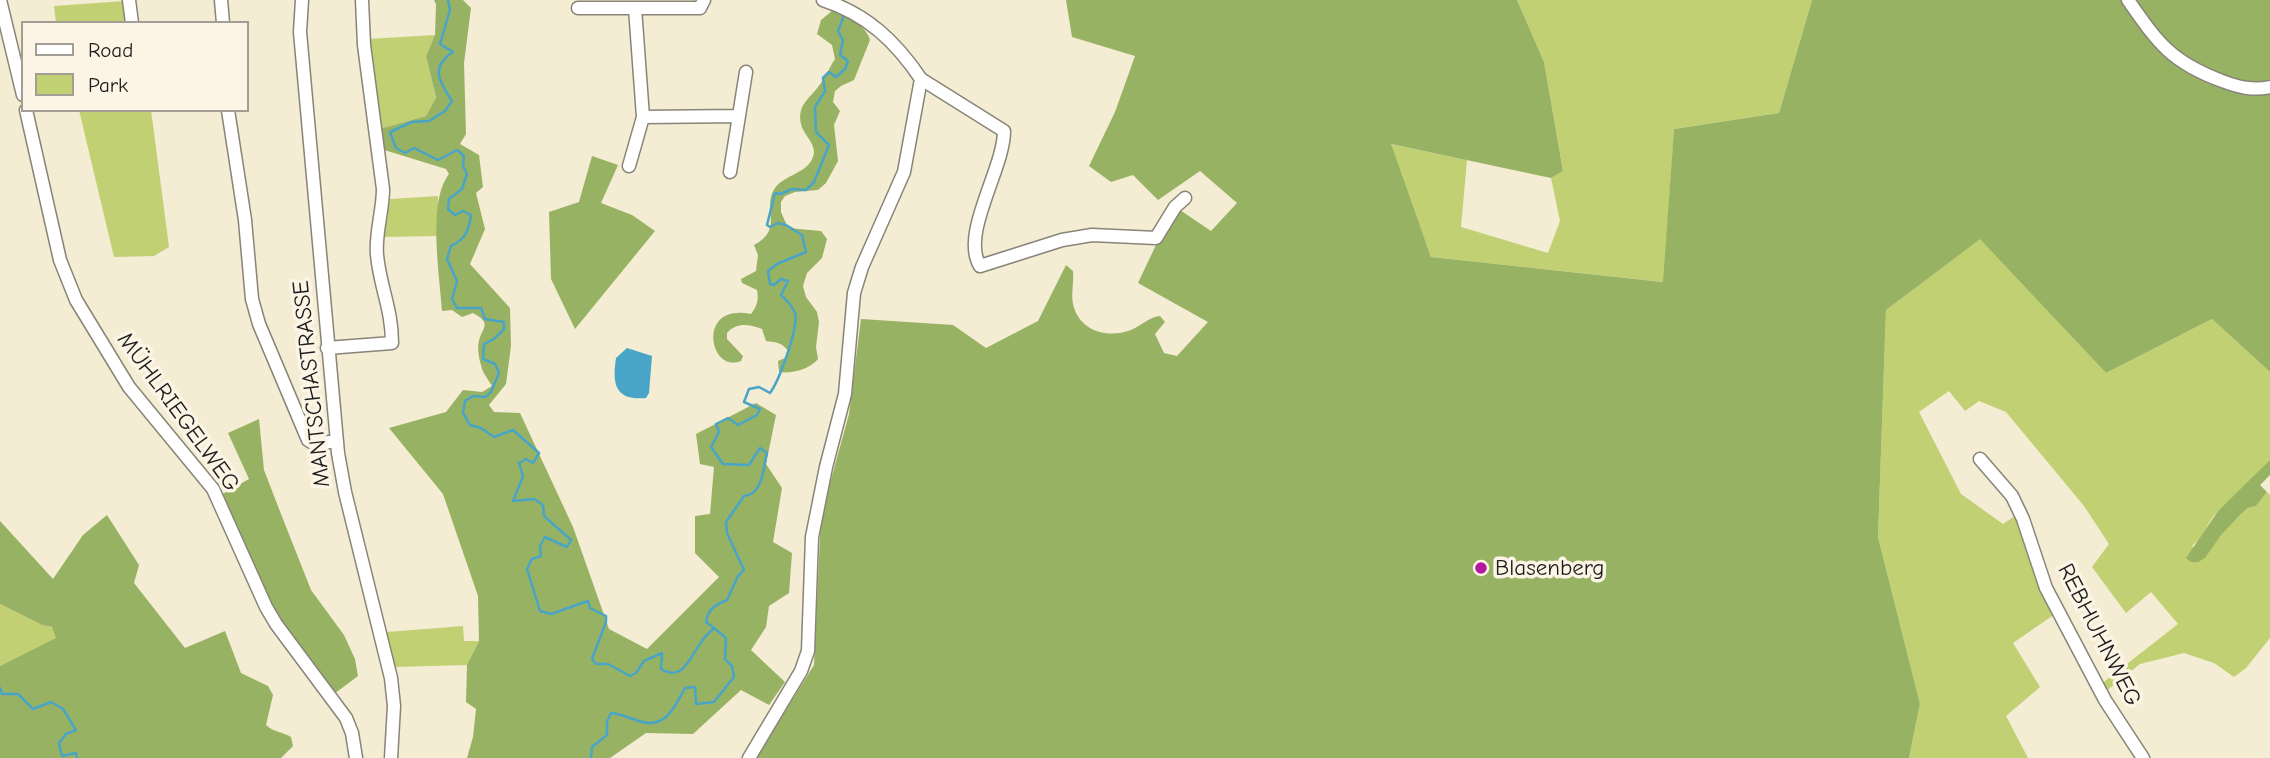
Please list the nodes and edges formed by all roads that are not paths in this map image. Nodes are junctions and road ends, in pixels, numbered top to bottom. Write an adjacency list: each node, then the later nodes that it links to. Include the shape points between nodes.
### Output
1 (0, 0): 15 (street)
2 (129, 0): 11 (street)
3 (221, 0): 12 (street)
4 (302, 0): 24 (street, MANTSCHASTRASSE, via 300,32)
5 (362, 0): 24 (street, via 383,189 377,251 392,319 392,343)
6 (704, 0): 10 (street, via 700,8)
7 (823, 0): 14 (street, via 851,11 884,34 904,52)
8 (2128, 0): 16 (street, via 2160,44 2180,62 2236,86)
9 (578, 8): 10 (street)
10 (635, 8): 20 (street)
11 (132, 21)
12 (223, 21)
13 (746, 72): 19 (street)
14 (921, 79): 23 (street, via 1004,131 975,238 975,256 981,266 1092,235 1156,238); 29 (street, via 904,172 854,293 845,394 812,537 808,651 801,671)
15 (21, 87)
16 (2270, 87)
17 (26, 112): 27 (street, MÜHLRIEGELWEG, via 60,260 76,300 129,387 213,489 266,607 346,718)
18 (228, 112): 25 (street, via 259,324 308,440 315,444)
19 (739, 116): 20 (street); 22 (street)
20 (643, 117): 21 (street)
21 (629, 166)
22 (730, 172)
23 (1185, 198)
24 (327, 348): 25 (street, MANTSCHASTRASSE)
25 (337, 441): 28 (street, MANTSCHASTRASSE, via 345,492 391,678)
26 (1980, 459): 30 (street, REBHUHNWEG, via 2012,496 2046,588 2105,700)
27 (356, 758)
28 (391, 758)
29 (749, 758)
30 (2143, 758)

